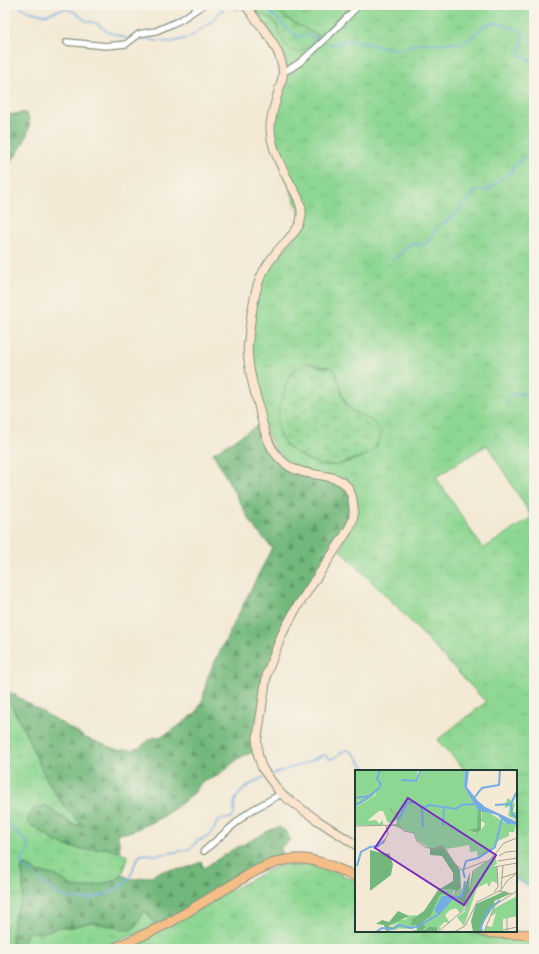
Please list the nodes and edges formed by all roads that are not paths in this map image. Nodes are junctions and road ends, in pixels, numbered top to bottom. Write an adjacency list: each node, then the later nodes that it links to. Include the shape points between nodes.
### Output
1 (203, 5): 4 (street, via 188,16 156,31 140,34 126,44 106,46)
2 (245, 5): 5 (street, via 277,49)
3 (359, 5): 5 (street, via 299,63)
4 (67, 42)
5 (283, 72): 6 (street, via 272,115 270,135 279,161 300,201 300,221 297,230 276,252 258,284 247,349 251,378 265,431 278,457 297,470 342,481 349,488 353,498 354,512 352,524 282,634 267,673 257,741 258,755 262,768)
6 (281, 794): 7 (street); 8 (street, via 245,815)
7 (355, 843)
8 (204, 851)
9 (355, 877): 12 (main road, via 309,859 281,861 250,874 167,924)
10 (487, 932): 11 (main road)
11 (534, 935)
12 (113, 949)

